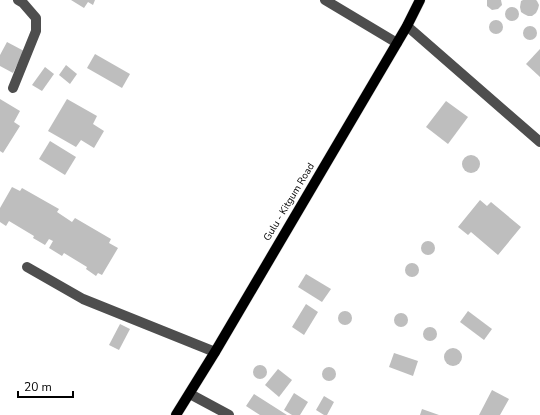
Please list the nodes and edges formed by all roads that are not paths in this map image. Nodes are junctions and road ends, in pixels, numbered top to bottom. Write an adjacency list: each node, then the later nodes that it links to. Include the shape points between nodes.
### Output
1 (18, 0): 6 (street, via 24,3 36,18 36,31)
2 (325, 0): 5 (street)
3 (420, 0): 4 (main road, Gulu - Kitgum Road)
4 (407, 26): 5 (main road, Gulu - Kitgum Road); 7 (street)
5 (397, 43): 9 (main road, Gulu - Kitgum Road)
6 (13, 88)
7 (540, 142)
8 (27, 267): 9 (street, via 83,299)
9 (215, 352): 10 (main road, Gulu - Kitgum Road)
10 (190, 394): 11 (main road, Gulu - Kitgum Road); 12 (street)
11 (176, 415)
12 (230, 415)

